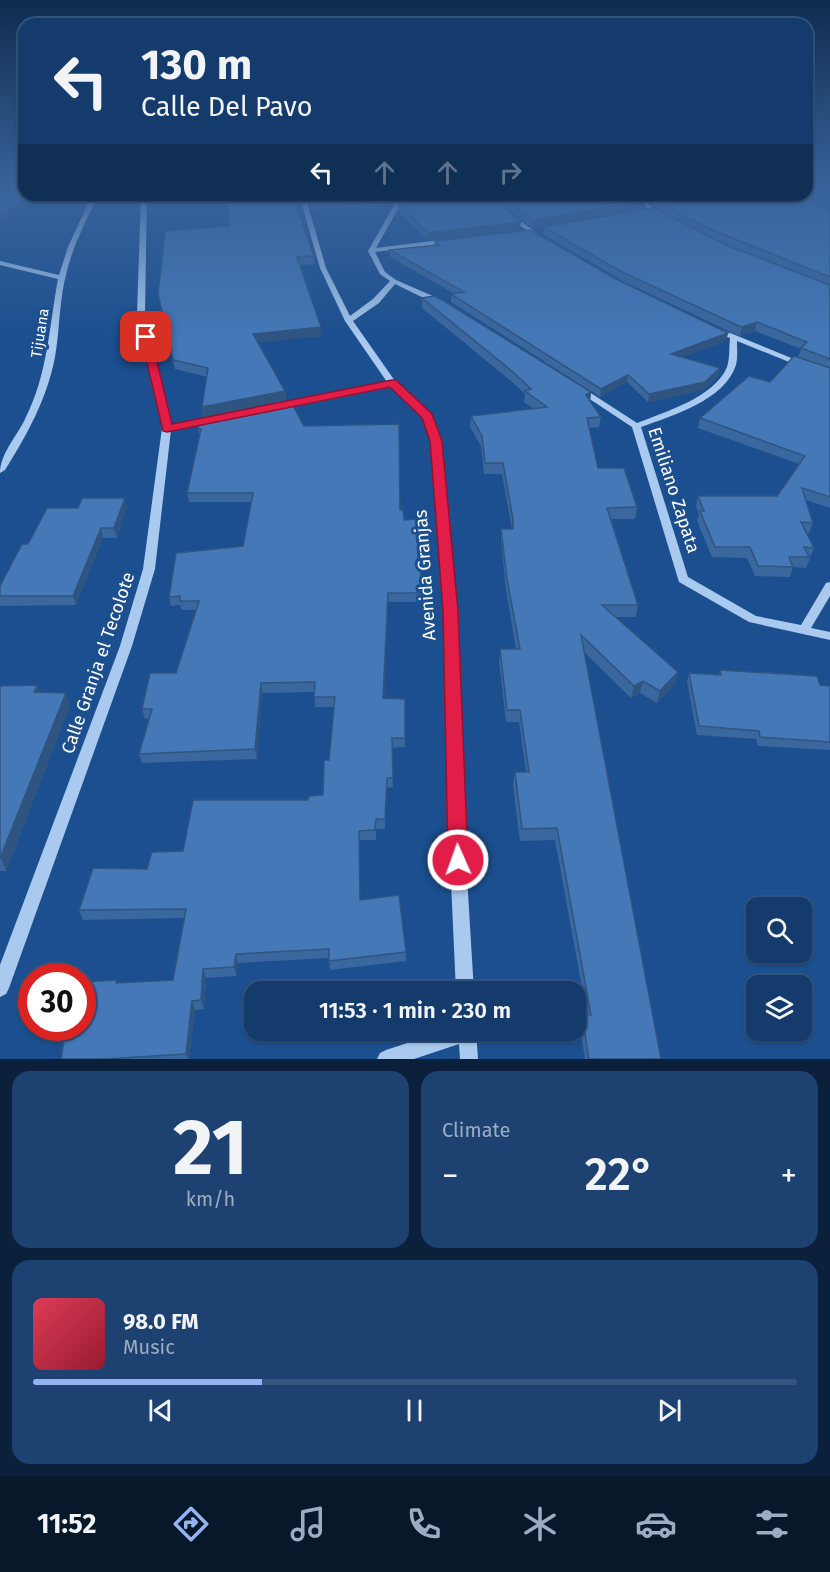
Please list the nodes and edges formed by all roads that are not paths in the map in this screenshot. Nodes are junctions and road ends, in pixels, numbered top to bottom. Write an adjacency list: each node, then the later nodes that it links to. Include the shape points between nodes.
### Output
1 (76, 240): 10 (street, Tijuana)
2 (143, 240): 22 (street, Calle Granja el Tecolote, via 141,314)
3 (314, 240): 13 (street, Avenida Granjas, via 322,268)
4 (377, 240): 8 (street)
5 (455, 240): 8 (street)
6 (544, 240): 7 (street)
7 (549, 244)
8 (371, 251): 11 (street, via 382,273)
9 (0, 263): 10 (street)
10 (62, 278): 23 (street, Tijuana, via 53,350 44,385 26,429)
11 (394, 281): 12 (street); 13 (street)
12 (448, 306)
13 (349, 321): 18 (street, Avenida Granjas)
14 (702, 324): 15 (street)
15 (733, 339): 16 (street); 21 (street, via 731,367 720,386)
16 (808, 366)
17 (567, 381): 21 (street, Emiliano Zapata)
18 (392, 383): 19 (street); 27 (street, Avenida Granjas, via 428,417 436,441 450,611)
19 (269, 408)
20 (224, 417): 22 (street)
21 (636, 426): 25 (street, Emiliano Zapata, via 683,579 753,619)
22 (167, 428): 28 (street, Calle Granja el Tecolote, via 149,569 133,624)
23 (0, 470)
24 (830, 586): 25 (street)
25 (804, 630): 26 (street, Emiliano Zapata)
26 (830, 636)
27 (464, 981)
28 (0, 988)
29 (440, 1041): 31 (street)
30 (468, 1041): 32 (street)
31 (386, 1059)
32 (469, 1059)

